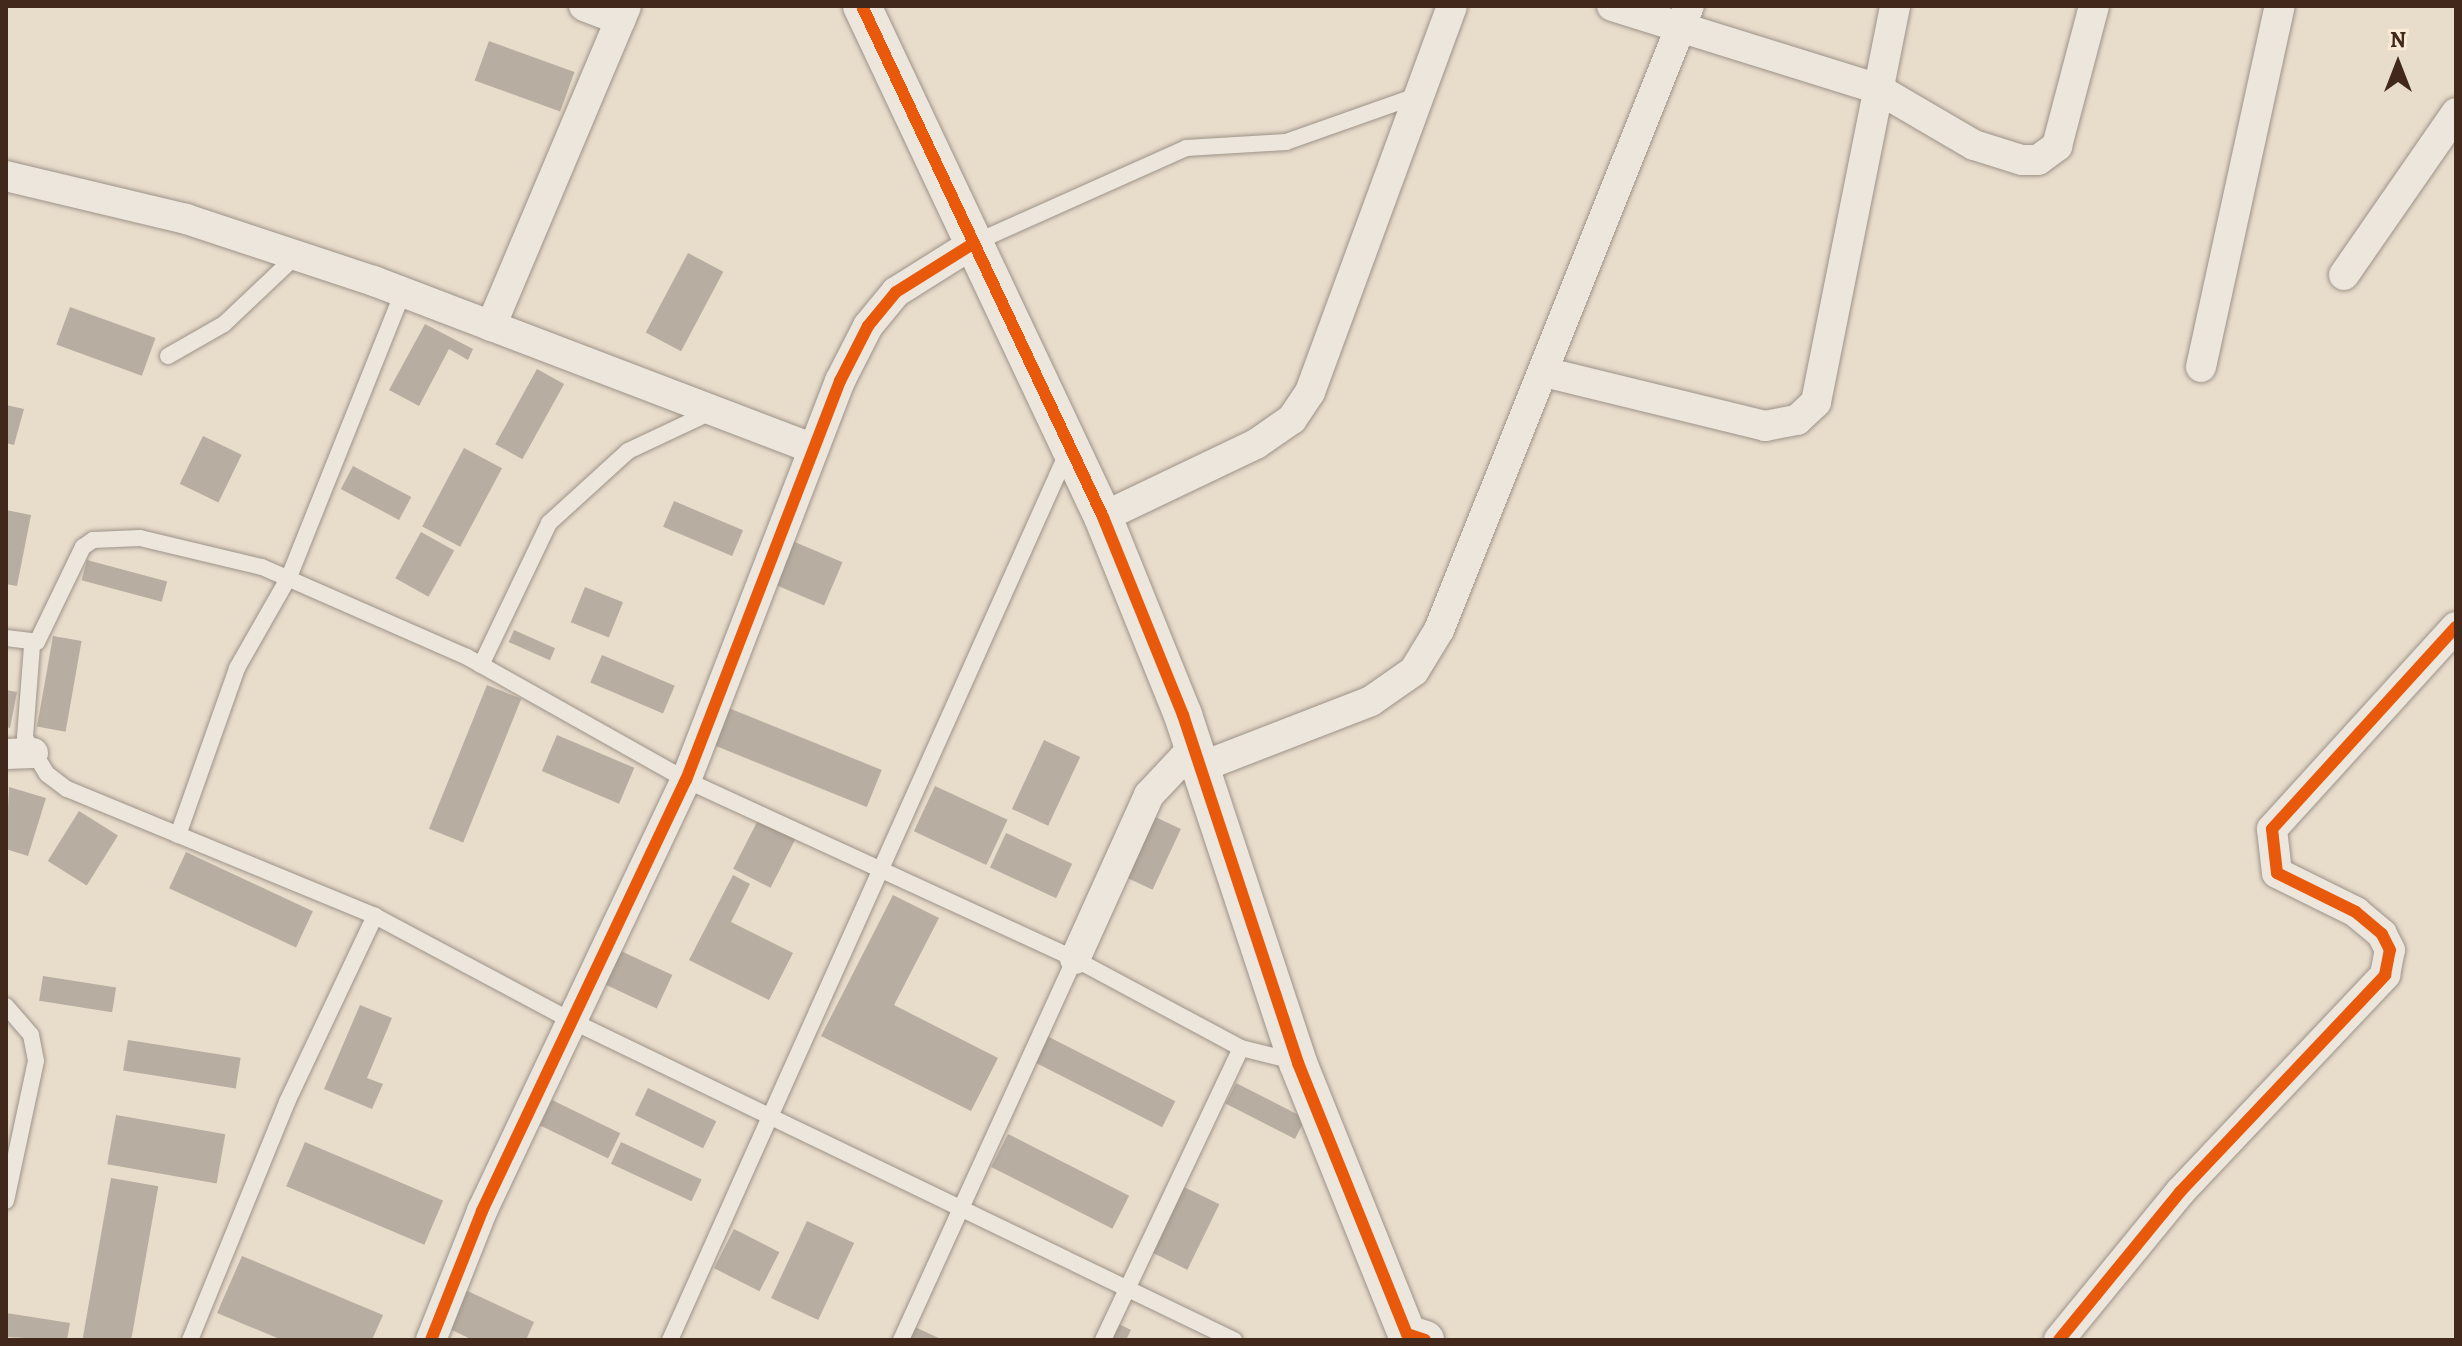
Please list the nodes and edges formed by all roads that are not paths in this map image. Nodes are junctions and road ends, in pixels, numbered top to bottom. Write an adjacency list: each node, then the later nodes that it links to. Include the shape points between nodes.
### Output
1 (584, 6): 8 (street)
2 (862, 6): 14 (street)
3 (1452, 6): 11 (street)
4 (1612, 6): 9 (street)
5 (1895, 6): 10 (street)
6 (2094, 6): 10 (street, via 2057,146 2038,160 1974,145)
7 (2280, 6): 20 (street)
8 (623, 13): 18 (street)
9 (1685, 16): 10 (street); 21 (street)
10 (1878, 89): 21 (street, via 1816,402 1797,420 1765,426)
11 (1421, 94): 14 (lane, via 1286,142 1186,148); 25 (street, via 1333,346 1292,419)
12 (2456, 113): 16 (street)
13 (6, 176): 15 (street, via 186,219)
14 (974, 243): 23 (street); 24 (street, via 896,292 868,326)
15 (297, 255): 17 (street); 19 (lane, via 224,324)
16 (2344, 275)
17 (403, 292): 18 (street); 26 (lane)
18 (491, 326): 22 (street)
19 (168, 356)
20 (2201, 367)
21 (1544, 372): 32 (street, via 1439,630 1414,671 1371,701)
22 (713, 411): 24 (street); 30 (lane, via 628,451 549,523)
23 (1070, 447): 25 (street); 35 (lane)
24 (813, 449): 33 (street)
25 (1103, 517): 32 (street)
26 (289, 577): 29 (lane, via 140,538 93,540); 30 (lane); 34 (lane, via 237,668)
27 (2456, 627): 53 (street, via 2272,829 2277,873 2356,912 2382,934 2390,950 2385,975 2180,1192)
28 (6, 638): 29 (lane)
29 (32, 646): 31 (lane, via 25,738)
30 (481, 665): 33 (lane)
31 (19, 753): 34 (lane, via 67,789)
32 (1197, 757): 37 (street, via 1149,795); 41 (street)
33 (686, 780): 35 (lane); 39 (street)
34 (178, 835): 36 (lane)
35 (884, 867): 37 (lane); 42 (lane)
36 (375, 916): 39 (lane); 47 (lane, via 287,1102)
37 (1075, 959): 40 (lane); 44 (lane)
38 (6, 1006): 43 (lane, via 31,1035 36,1061)
39 (572, 1021): 42 (lane); 48 (street, via 482,1211)
40 (1241, 1048): 41 (lane); 45 (lane)
41 (1298, 1063): 46 (street)
42 (766, 1116): 44 (lane); 49 (lane)
43 (6, 1201)
44 (959, 1211): 45 (lane); 50 (lane)
45 (1126, 1289): 51 (lane); 52 (lane)
46 (1411, 1338)
47 (190, 1340)
48 (431, 1340)
49 (670, 1340)
50 (901, 1340)
51 (1103, 1340)
52 (1234, 1340)
53 (2059, 1340)

